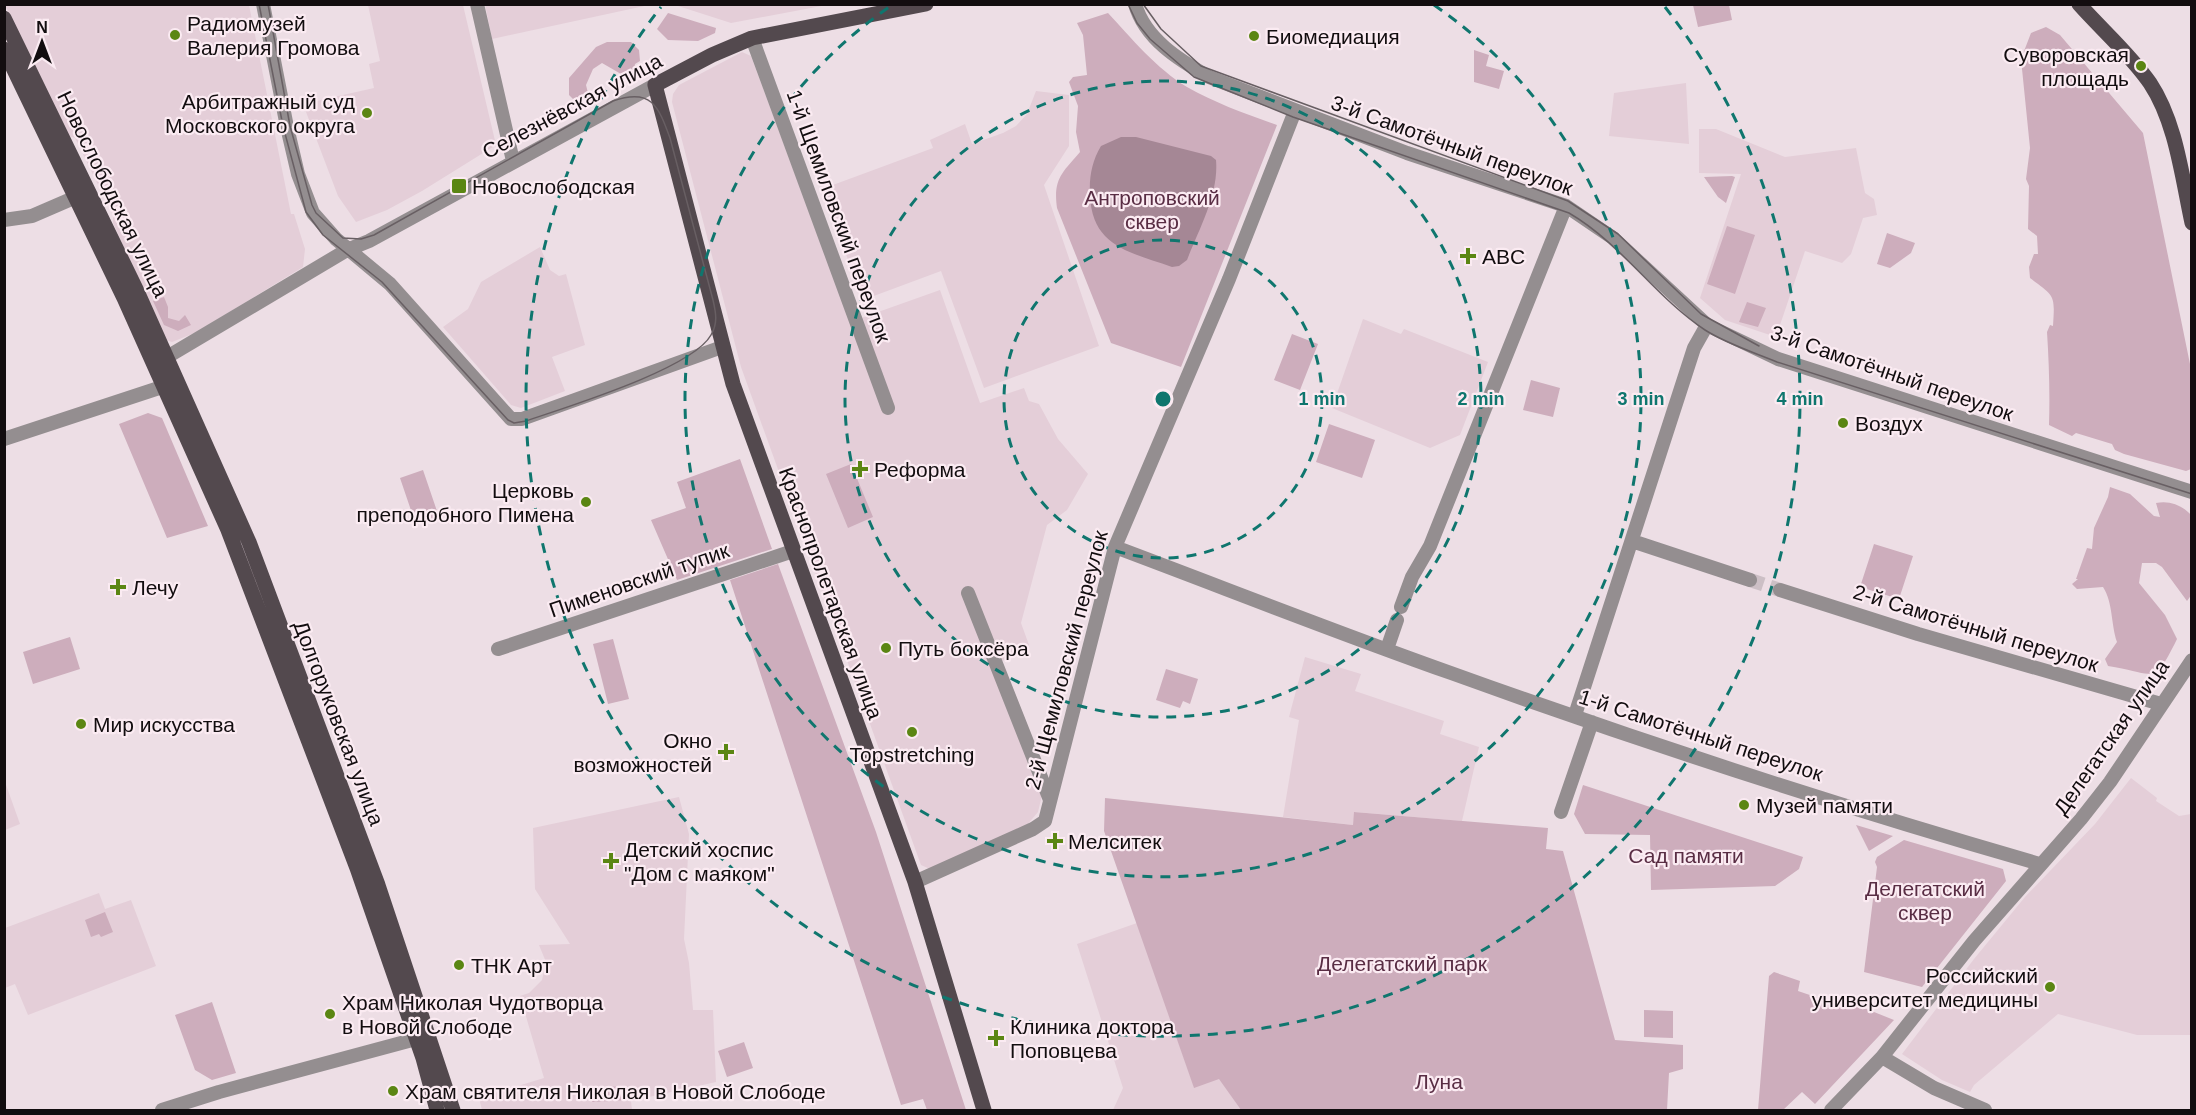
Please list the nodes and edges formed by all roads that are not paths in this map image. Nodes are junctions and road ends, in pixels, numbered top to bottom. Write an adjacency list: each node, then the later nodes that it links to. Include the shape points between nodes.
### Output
1 (263, 4): 18 (street, via 306,200 319,221)
2 (477, 4): 13 (street)
3 (926, 4): 9 (main road, Селезнёвская улица)
4 (1124, 4): 8 (street)
5 (1135, 4): 8 (street, 3-й Самотёчный переулок)
6 (2079, 4): 17 (main road, via 2140,70 2158,98 2175,149)
7 (4, 18): 21 (main road, Новослободская улица)
8 (1140, 20): 12 (street, 3-й Самотёчный переулок, via 1153,37 1188,65)
9 (752, 38): 11 (main road, Селезнёвская улица); 23 (street, 1-й Щемиловский переулок)
10 (4, 49): 14 (main road, Новослободская улица)
11 (655, 85): 13 (street, Селезнёвская улица); 20 (main road, Краснопролетарская улица)
12 (1295, 111): 15 (street, 3-й Самотёчный переулок); 27 (street, 2-й Щемиловский переулок)
13 (513, 161): 18 (street, Селезнёвская улица, via 369,242)
14 (76, 197): 16 (street, via 32,216); 22 (main road, Новослободская улица)
15 (1566, 206): 19 (street, 3-й Самотёчный переулок, via 1613,238); 33 (street, via 1434,535 1412,577)
16 (4, 220)
17 (2192, 223)
18 (347, 250): 20 (street, via 380,275 513,420); 21 (street, Селезнёвская улица)
19 (1707, 325): 25 (street, 3-й Самотёчный переулок, via 1778,359); 26 (street, via 1695,348)
20 (722, 347): 28 (main road, Краснопролетарская улица)
21 (167, 357): 46 (main road, Долгоруковская улица, via 249,542 378,885)
22 (165, 386): 24 (street); 42 (main road, Долгоруковская улица, via 281,665)
23 (888, 408)
24 (4, 439)
25 (2192, 492)
26 (1632, 541): 29 (street); 36 (street)
27 (1122, 550): 33 (street, 1-й Самотёчный переулок); 38 (street, 2-й Щемиловский переулок)
28 (793, 551): 32 (street, Пименовский тупик); 41 (main road, Краснопролетарская улица)
29 (1750, 580)
30 (1780, 590): 35 (street, 2-й Самотёчный переулок)
31 (968, 592): 38 (street)
32 (498, 649)
33 (1387, 649): 36 (street, 1-й Самотёчный переулок)
34 (2192, 660): 35 (street, Делегатская улица)
35 (2161, 704): 40 (street, Делегатская улица, via 2110,782)
36 (1575, 716): 37 (street, 1-й Самотёчный переулок)
37 (1592, 722): 39 (street); 40 (street, 1-й Самотёчный переулок)
38 (1050, 800): 41 (street, 2-й Щемиловский переулок, via 1046,819 1040,826)
39 (1561, 812)
40 (2040, 864): 43 (street, Делегатская улица)
41 (915, 882): 47 (main road, Краснопролетарская улица)
42 (417, 1039): 44 (street); 45 (main road, Долгоруковская улица)
43 (1882, 1057): 48 (street, Делегатская улица); 49 (street, via 1934,1088)
44 (162, 1110)
45 (437, 1110)
46 (453, 1110)
47 (984, 1110)
48 (1831, 1110)
49 (1985, 1110)

